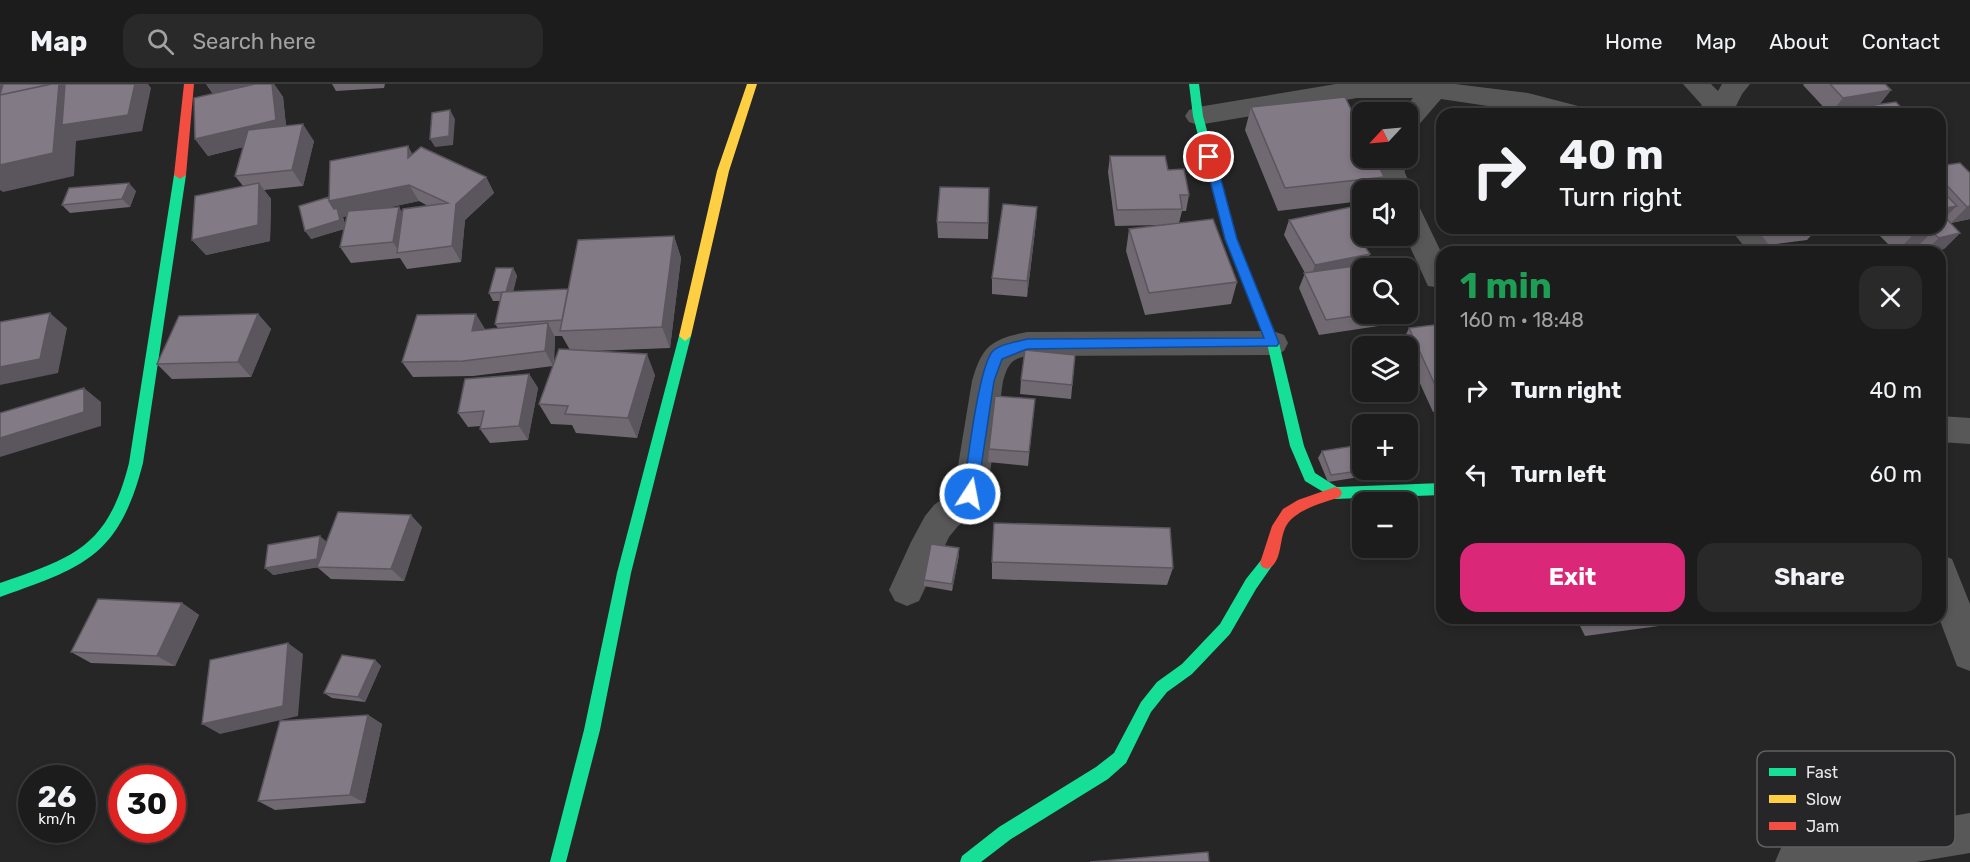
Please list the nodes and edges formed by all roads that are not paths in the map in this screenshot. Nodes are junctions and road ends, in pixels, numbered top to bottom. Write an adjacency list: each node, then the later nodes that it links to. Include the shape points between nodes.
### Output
1 (189, 84): 22 (street, via 175,216 131,489 118,520 80,558)
2 (752, 84): 28 (street, via 723,171)
3 (1194, 84): 11 (street)
4 (1695, 84): 8 (street)
5 (1737, 84): 9 (street)
6 (1435, 90): 7 (street); 10 (street); 11 (street, via 1357,89)
7 (1552, 108)
8 (1717, 108)
9 (1722, 108)
10 (1418, 109)
11 (1198, 116): 16 (street, via 1231,239)
12 (1418, 233): 15 (street)
13 (1749, 234): 14 (street)
14 (1761, 246)
15 (1436, 274)
16 (1272, 343): 20 (street, via 1297,446 1310,477); 23 (street, via 1027,344 1002,351 988,381 970,494 964,505 944,517)
17 (1946, 429): 18 (street)
18 (1970, 431)
19 (1436, 489): 20 (street)
20 (1335, 493): 29 (street, via 1296,508 1284,517 1272,556 1225,629 1146,706 1120,758 1005,833)
21 (1946, 587): 24 (street)
22 (0, 590)
23 (907, 590)
24 (1970, 654)
25 (1970, 833): 26 (street)
26 (1955, 835)
27 (1886, 847): 30 (street)
28 (558, 862)
29 (968, 862)
30 (1795, 862)

